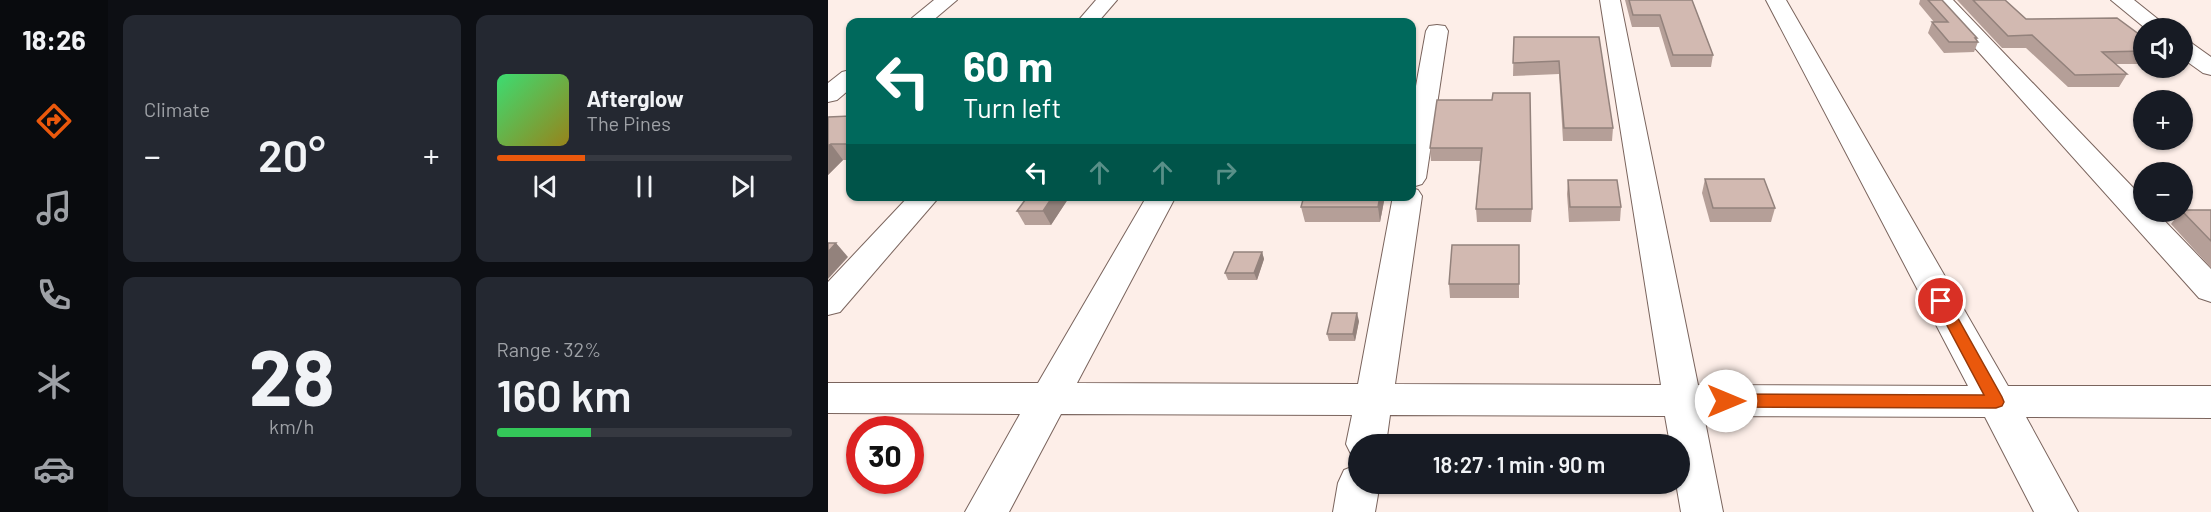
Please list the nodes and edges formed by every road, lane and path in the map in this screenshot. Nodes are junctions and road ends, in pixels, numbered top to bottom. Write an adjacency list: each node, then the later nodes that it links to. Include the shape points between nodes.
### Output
1 (946, 0): 7 (street)
2 (1107, 0): 8 (street)
3 (1610, 0): 24 (street)
4 (1776, 0): 25 (street)
5 (1942, 0): 19 (street)
6 (2121, 0): 9 (street)
7 (924, 18)
8 (1091, 18)
9 (2145, 18)
10 (1437, 32): 15 (street)
11 (2193, 55): 12 (street)
12 (2211, 68)
13 (846, 80): 14 (street)
14 (828, 95)
15 (1416, 155)
16 (921, 201): 20 (street)
17 (1159, 201): 22 (street)
18 (1407, 201): 23 (street)
19 (2211, 290)
20 (828, 303)
21 (828, 398): 22 (street)
22 (1049, 399): 23 (street); 29 (street)
23 (1373, 400): 24 (street); 27 (street)
24 (1681, 400): 25 (street); 31 (street)
25 (1996, 402): 26 (street); 32 (street)
26 (2211, 402)
27 (1368, 434)
28 (1357, 494): 30 (street)
29 (986, 512)
30 (1354, 512)
31 (1702, 512)
32 (2057, 512)

